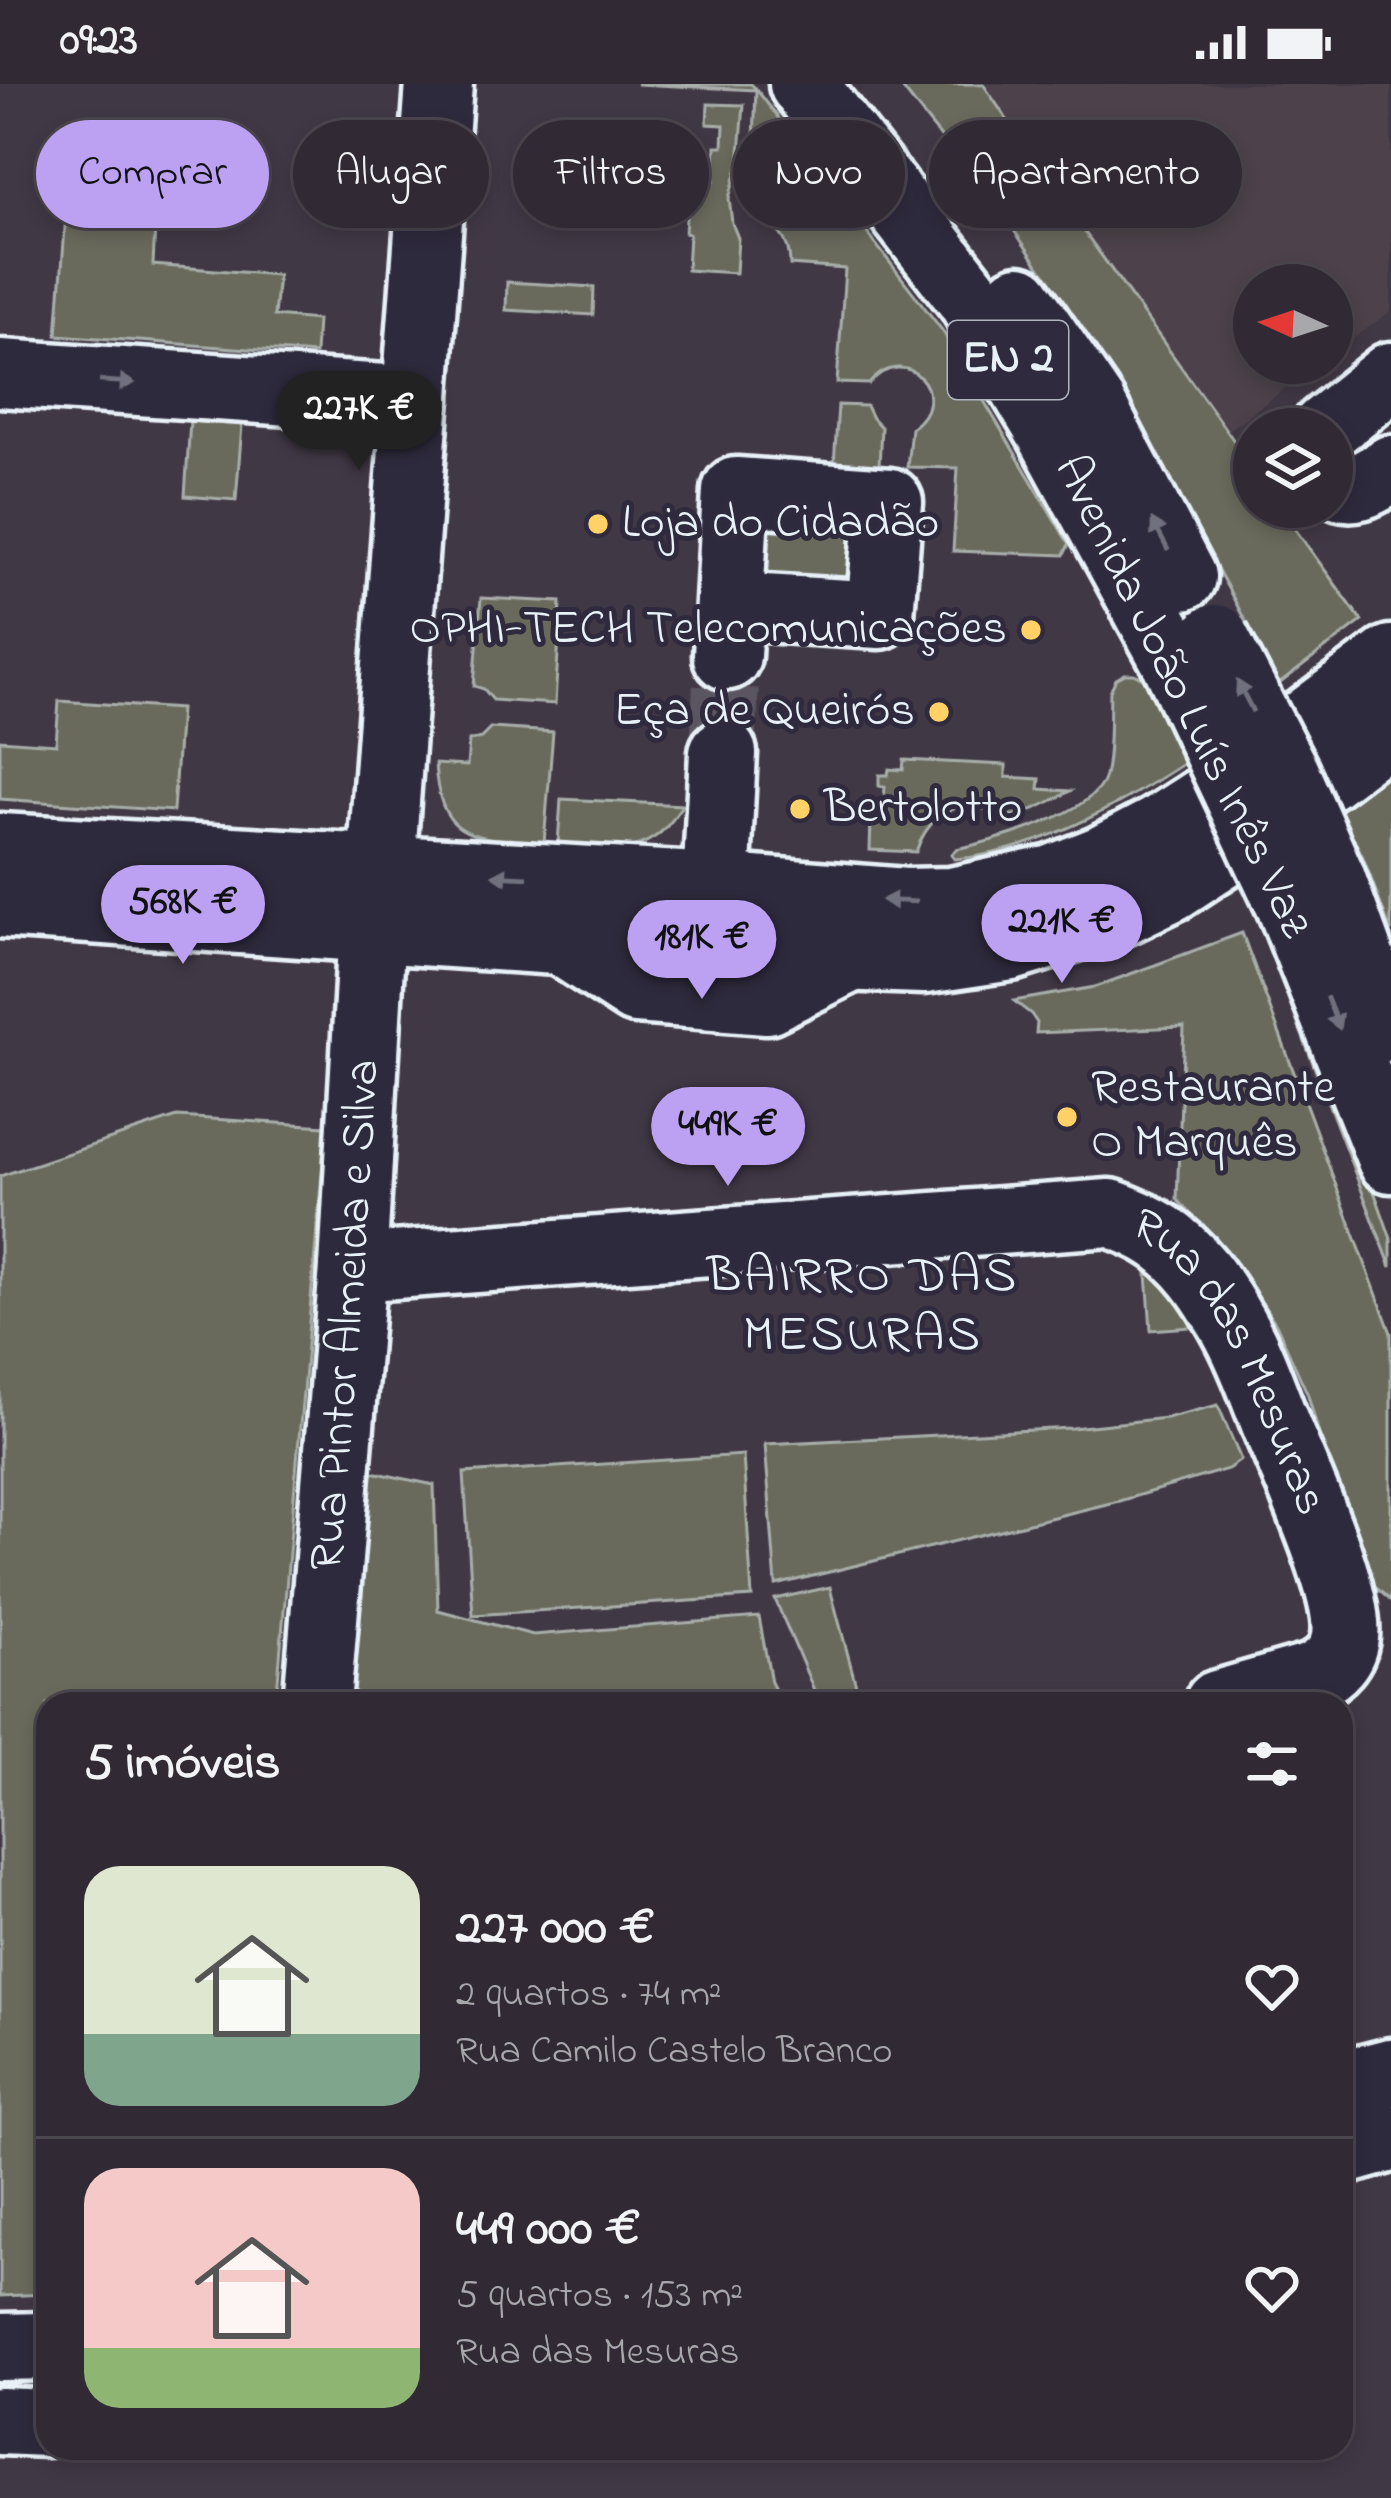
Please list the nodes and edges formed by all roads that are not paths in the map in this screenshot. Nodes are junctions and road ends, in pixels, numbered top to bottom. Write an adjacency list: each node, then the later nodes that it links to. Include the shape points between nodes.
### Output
1 (439, 84): 6 (main road, Rua Pintor Almeida e Silva)
2 (803, 84): 10 (main road, Avenida João Luís Inês Vaz / EN 2, via 971,299 1073,471)
3 (858, 84): 10 (main road, Avenida João Luís Inês Vaz / EN 2, one-way to 3, via 1093,407 952,202)
4 (0, 374): 6 (main road, one-way to 6)
5 (1391, 376): 7 (main road)
6 (416, 400): 17 (main road, Rua Pintor Almeida e Silva)
7 (1351, 408)
8 (1391, 469): 9 (main road)
9 (1353, 488)
10 (1195, 650): 16 (main road, Avenida João Luís Inês Vaz / EN 2, bridge)
11 (1391, 658): 12 (main road, via 1312,752)
12 (1391, 728)
13 (723, 753): 15 (main road)
14 (0, 847): 17 (main road)
15 (716, 887): 17 (main road, one-way to 17); 17 (main road, one-way to 15, via 559,940 944,957 1011,947 1114,915 1153,896 1215,825 1053,879 952,902)
16 (1310, 891): 19 (main road, Avenida João Luís Inês Vaz / EN 2); 20 (main road, Avenida João Luís Inês Vaz / EN 2, one-way to 20)
17 (376, 898): 18 (main road); 21 (main road, Rua Pintor Almeida e Silva)
18 (0, 904)
19 (1391, 1043)
20 (1391, 1159)
21 (353, 1268): 22 (main road, Rua Pintor Almeida e Silva); 23 (main road, Rua das Mesuras, via 1109,1213 1148,1227 1201,1275 1235,1329 1346,1618 1335,1664)
22 (318, 1692)
23 (1260, 1692)
24 (1391, 2072): 25 (main road)
25 (1353, 2082)
26 (1391, 2138): 27 (main road)
27 (1353, 2149)
28 (36, 2346): 29 (main road)
29 (0, 2347)

